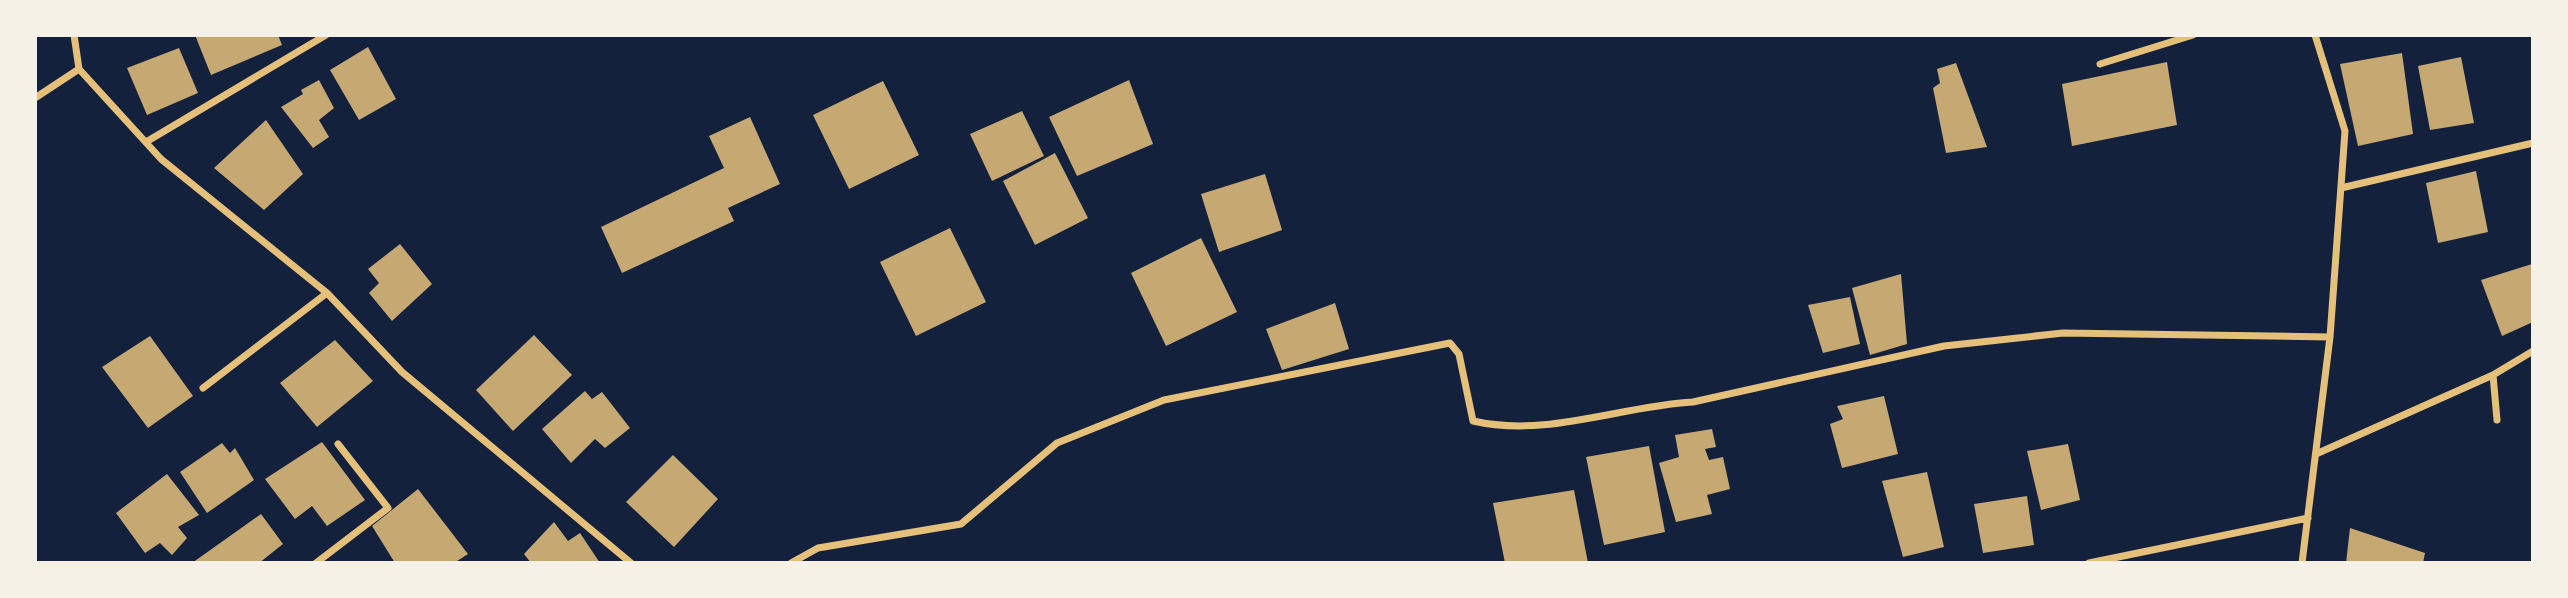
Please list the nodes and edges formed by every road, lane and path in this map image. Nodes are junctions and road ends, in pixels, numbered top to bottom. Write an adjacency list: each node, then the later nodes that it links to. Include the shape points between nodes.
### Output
1 (74, 35): 6 (street)
2 (326, 35): 8 (street)
3 (2193, 35): 5 (street)
4 (2315, 35): 10 (street, via 2345,131)
5 (2100, 64)
6 (79, 69): 7 (street); 8 (street)
7 (35, 98)
8 (146, 142): 11 (street)
9 (2533, 143): 10 (street)
10 (2341, 188): 12 (street)
11 (327, 293): 15 (street); 21 (street, via 402,372)
12 (2330, 337): 18 (street); 22 (street, via 2063,332 1944,346 1693,402 1502,428 1473,421 1459,354 1450,343 1164,400 1057,443 961,524 818,548)
13 (2533, 351): 14 (street)
14 (2493, 375): 16 (street); 18 (street)
15 (203, 388)
16 (2497, 420)
17 (338, 444): 20 (street, via 388,508)
18 (2316, 454): 19 (street)
19 (2308, 519): 23 (street); 24 (street)
20 (316, 563)
21 (631, 563)
22 (791, 563)
23 (2090, 563)
24 (2302, 563)

